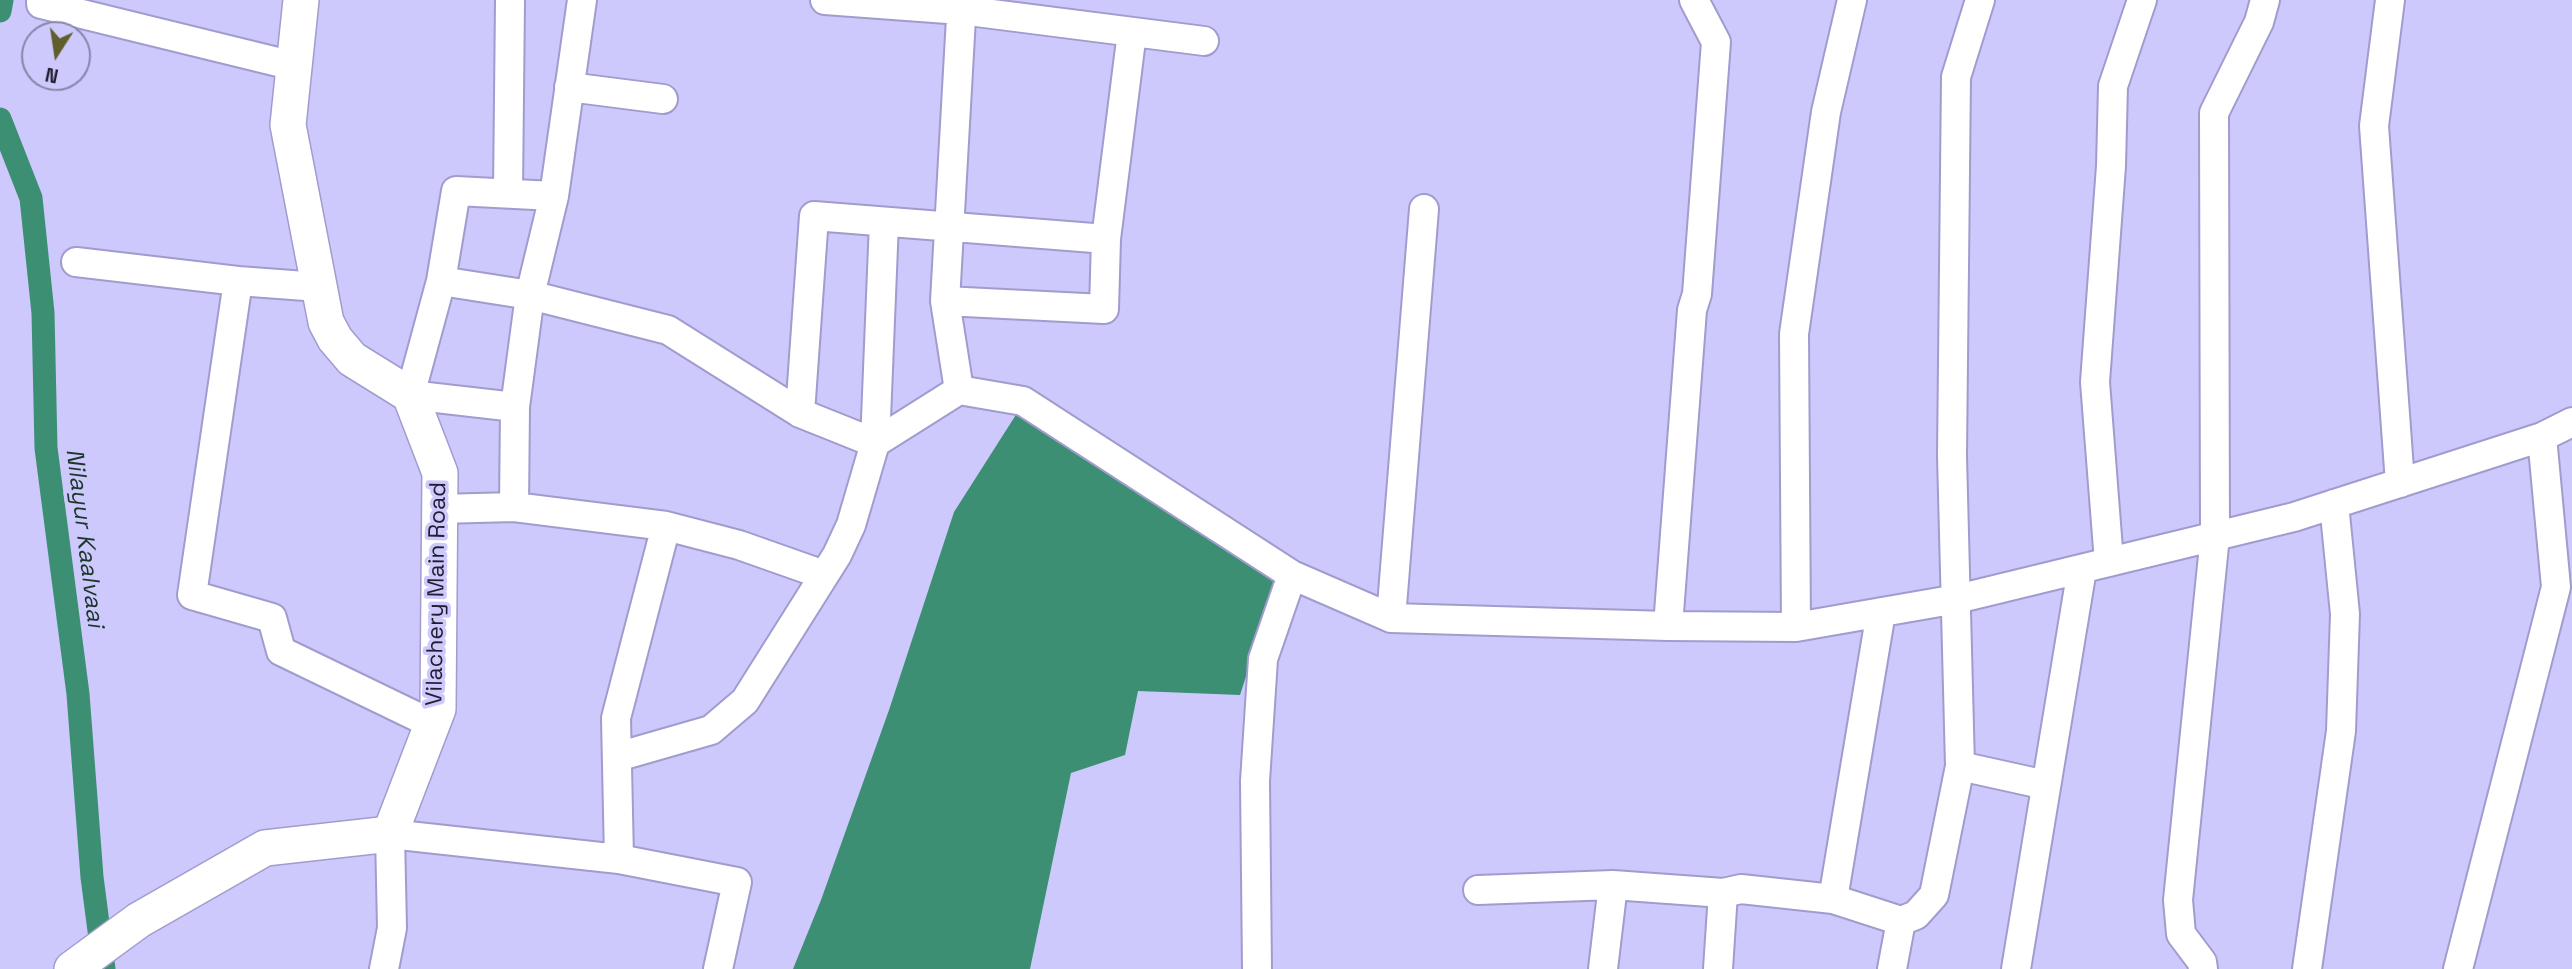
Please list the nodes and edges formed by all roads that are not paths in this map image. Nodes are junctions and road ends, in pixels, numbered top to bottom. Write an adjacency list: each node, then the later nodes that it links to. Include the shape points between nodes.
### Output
1 (41, 0): 15 (street, via 41,4)
2 (301, 0): 15 (main road)
3 (510, 0): 18 (street)
4 (582, 0): 16 (street)
5 (825, 0): 12 (street)
6 (1694, 0): 49 (street, via 1716,43)
7 (1852, 0): 50 (street, via 1826,112 1794,334)
8 (1980, 0): 46 (street, via 1956,77 1952,456)
9 (2143, 0): 43 (street, via 2113,86 2095,382)
10 (2266, 0): 42 (street, via 2214,113)
11 (2390, 0): 37 (street, via 2374,126)
12 (962, 5): 13 (street); 22 (street)
13 (1132, 32): 14 (street); 23 (street)
14 (1204, 41)
15 (294, 66): 27 (main road, via 288,125)
16 (569, 88): 17 (street); 19 (street)
17 (663, 99)
18 (508, 193): 19 (street); 26 (street, via 456,191)
19 (554, 196): 28 (street)
20 (1424, 209): 48 (street)
21 (884, 222): 22 (street); 33 (street, via 814,216); 36 (street)
22 (949, 228): 23 (street); 29 (street)
23 (1106, 239): 29 (street, via 1104,309)
24 (76, 262): 25 (street)
25 (238, 281): 27 (street); 51 (street, via 192,595 272,618 281,652)
26 (441, 281): 28 (street); 31 (street)
27 (319, 287): 31 (main road, via 326,322 335,339 352,359)
28 (530, 295): 32 (street); 33 (street, via 668,330)
29 (944, 301): 30 (street)
30 (959, 390): 36 (street); 45 (street, via 1023,401)
31 (410, 395): 32 (street); 40 (main road, Vilachery Main Road, via 440,473)
32 (515, 407): 39 (street)
33 (800, 413): 36 (street)
34 (2572, 422): 35 (street)
35 (2542, 437): 37 (street); 72 (street, via 2556,587)
36 (875, 443): 44 (street, via 851,525)
37 (2400, 483): 38 (street)
38 (2334, 504): 42 (street); 71 (street, via 2344,614 2341,731)
39 (514, 507): 40 (street); 41 (street)
40 (439, 509): 51 (main road, Vilachery Main Road, via 438,709)
41 (666, 526): 44 (street); 52 (street, via 616,718)
42 (2215, 536): 43 (street); 70 (street, via 2178,900 2180,934)
43 (2095, 565): 46 (street); 54 (street)
44 (824, 575): 52 (street, via 745,701 728,716 711,730)
45 (1292, 575): 48 (street); 65 (street, via 1263,659 1255,781)
46 (1956, 599): 47 (street); 53 (street)
47 (1881, 612): 50 (street); 60 (street)
48 (1391, 618): 49 (street)
49 (1668, 626): 50 (street)
50 (1796, 627)
51 (432, 724): 55 (main road, Vilachery Main Road)
52 (617, 757): 56 (street)
53 (1960, 766): 54 (street); 61 (street, via 1934,895 1916,915)
54 (2046, 785): 69 (street)
55 (390, 834): 56 (street); 62 (main road, via 265,848 139,920); 63 (street, via 392,928)
56 (619, 859): 64 (street, via 737,882)
57 (1613, 885): 58 (street); 59 (street); 66 (street)
58 (1478, 890)
59 (1723, 893): 60 (street, via 1741,889); 67 (street)
60 (1833, 899): 61 (street)
61 (1901, 921): 68 (street)
62 (74, 968)
63 (384, 969)
64 (718, 969)
65 (1257, 969)
66 (1604, 969)
67 (1718, 969)
68 (1892, 969)
69 (2016, 969)
70 (2203, 969)
71 (2307, 969)
72 (2458, 969)

